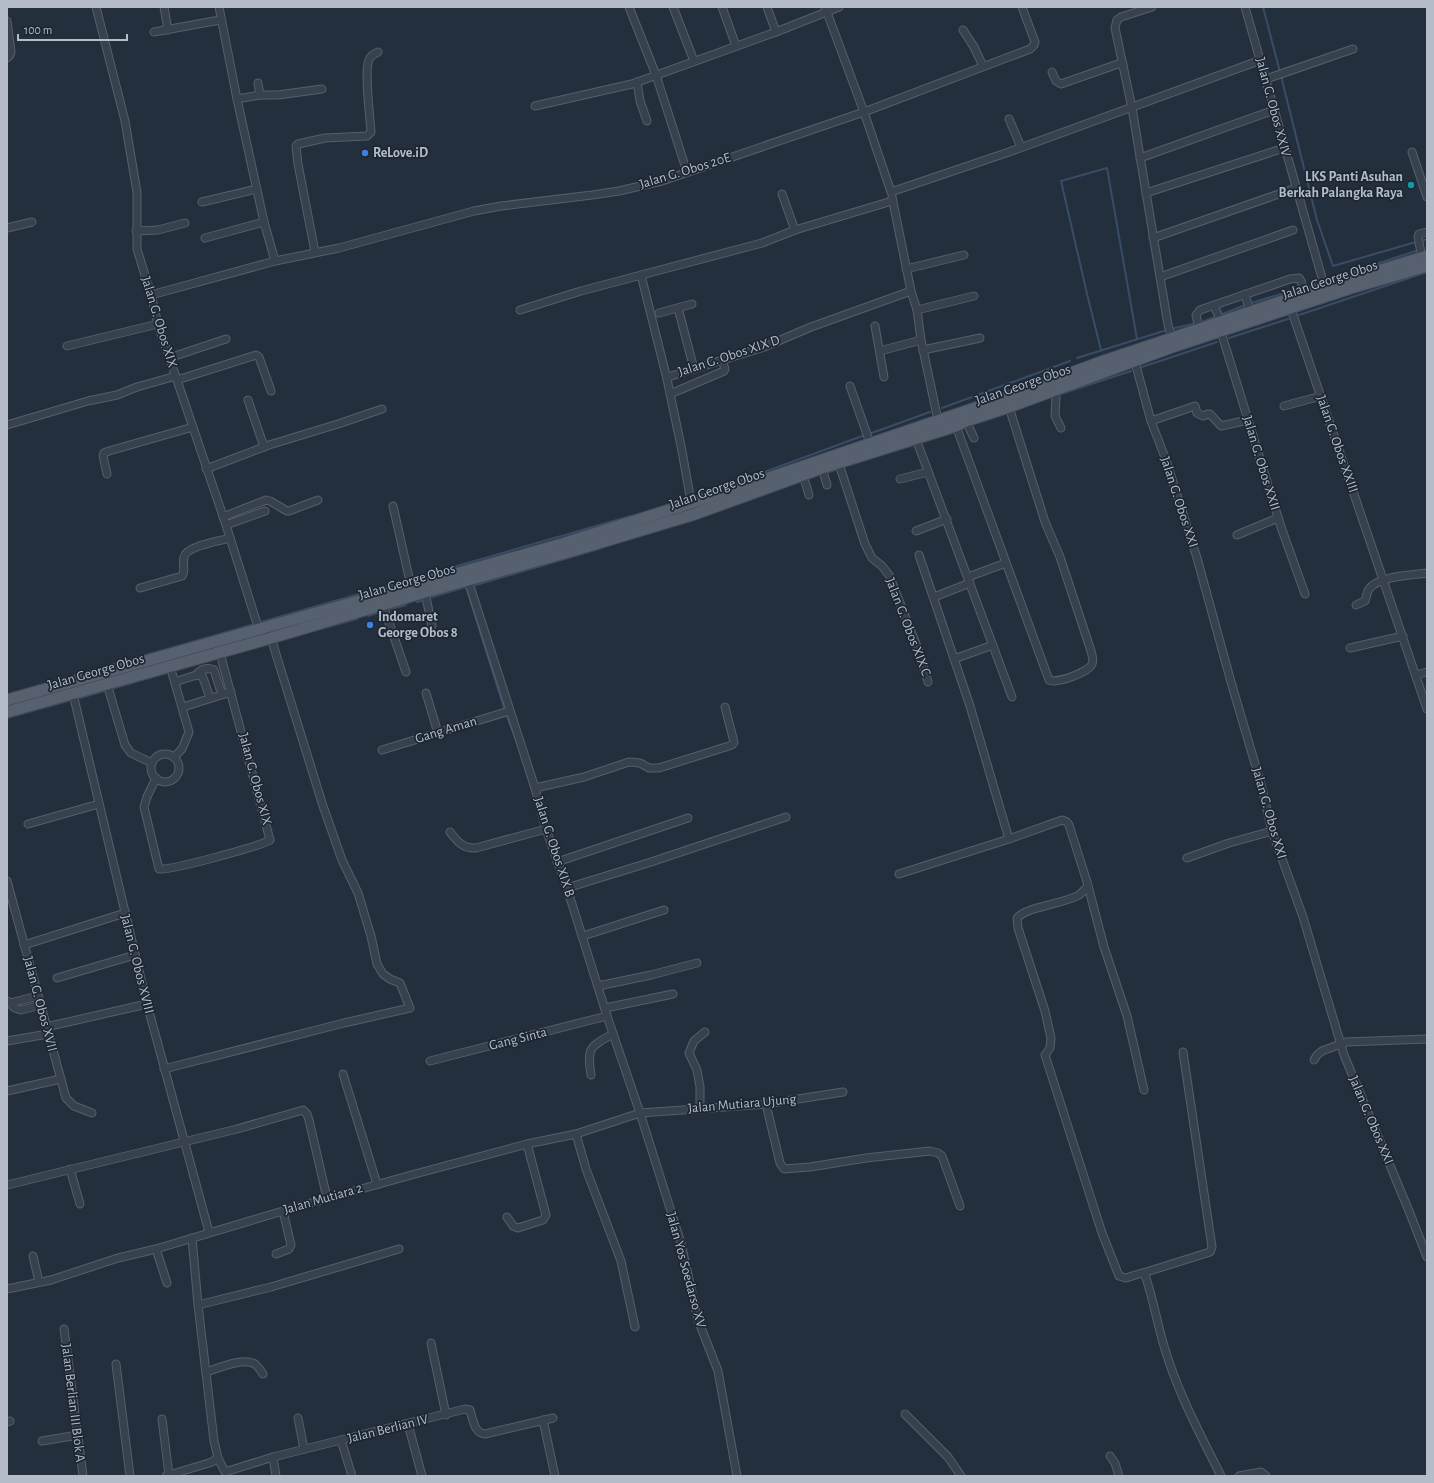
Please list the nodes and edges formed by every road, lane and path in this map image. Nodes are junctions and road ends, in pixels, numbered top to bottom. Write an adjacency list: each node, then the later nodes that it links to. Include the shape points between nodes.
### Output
1 (96, 7): 60 (street, Jalan G. Obos XIX, via 125,121 137,192)
2 (164, 7): 15 (street)
3 (219, 7): 13 (street)
4 (630, 7): 28 (street)
5 (673, 7): 24 (street)
6 (722, 7): 19 (street)
7 (767, 7): 18 (street)
8 (839, 7): 12 (street)
9 (1022, 7): 26 (street, Jalan G. Obos 20E, via 1036,42 1034,45)
10 (1152, 7): 25 (street, via 1118,20 1115,28)
11 (1245, 7): 23 (street, Jalan G. Obos XXIV)
12 (826, 10): 18 (street); 38 (street)
13 (220, 20): 15 (street); 34 (street)
14 (7, 21): 22 (street, via 11,52)
15 (168, 30): 17 (street)
16 (963, 30): 26 (street)
17 (154, 32)
18 (776, 32): 19 (street)
19 (736, 46): 24 (street)
20 (1353, 49): 29 (street)
21 (378, 52): 64 (street, via 370,57 366,72 371,132 367,136 325,138 296,146)
22 (7, 58)
23 (1261, 60): 29 (street, Jalan G. Obos XXIV); 36 (street)
24 (694, 61): 28 (street)
25 (1123, 64): 27 (street, via 1061,84 1056,81); 36 (street)
26 (982, 66): 38 (street, Jalan G. Obos 20E)
27 (1052, 72)
28 (656, 75): 30 (street); 45 (street)
29 (1266, 80): 37 (street, Jalan G. Obos XXIV)
30 (637, 82): 35 (street); 40 (street)
31 (258, 83): 33 (street)
32 (322, 89): 33 (street)
33 (260, 95): 34 (street)
34 (237, 99): 47 (street)
35 (535, 106)
36 (1132, 108): 41 (street); 44 (street)
37 (1274, 110): 42 (street, Jalan G. Obos XXIV); 44 (street)
38 (864, 112): 45 (street, Jalan G. Obos 20E); 48 (street)
39 (1009, 119): 41 (street)
40 (647, 121)
41 (1021, 147): 48 (street)
42 (1284, 148): 46 (street, Jalan G. Obos XXIV); 49 (street)
43 (1412, 152): 51 (street)
44 (1140, 158): 49 (street)
45 (687, 172): 64 (street, Jalan G. Obos 20E, via 662,181 592,196 501,206)
46 (1296, 188): 63 (street); 72 (street, Jalan G. Obos XXIV)
47 (257, 189): 53 (street); 55 (street)
48 (891, 192): 52 (street)
49 (1146, 193): 63 (street)
50 (782, 194): 58 (street)
51 (1427, 197)
52 (892, 201): 58 (street); 68 (street)
53 (202, 202)
54 (32, 222): 57 (street)
55 (264, 222): 62 (street); 67 (street)
56 (185, 223): 60 (street, via 158,230)
57 (7, 228)
58 (795, 230): 69 (street, via 762,242)
59 (1293, 230): 70 (street)
60 (136, 231): 75 (street, Jalan G. Obos XIX, via 137,249)
61 (1427, 232): 66 (street, via 1418,236)
62 (205, 238)
63 (1153, 238): 70 (street)
64 (316, 252): 67 (street, Jalan G. Obos 20E)
65 (964, 255): 68 (street)
66 (1423, 256): 72 (main road, Jalan George Obos, via 1351,288)
67 (275, 261): 75 (street, Jalan G. Obos 20E)
68 (906, 269): 73 (street)
69 (641, 275): 81 (street); 101 (street)
70 (1160, 277): 90 (street)
71 (1304, 289): 72 (main road, Jalan George Obos); 74 (street, via 1299,278 1290,278); 78 (main road, Jalan George Obos)
72 (1325, 289): 80 (main road, Jalan George Obos)
73 (911, 292): 82 (street); 96 (street, Jalan G. Obos XIX D)
74 (1245, 294): 78 (street); 84 (street)
75 (151, 295): 85 (street, Jalan G. Obos XIX)
76 (974, 296): 82 (street)
77 (692, 304): 79 (street)
78 (1249, 307): 84 (main road, Jalan George Obos)
79 (678, 308): 83 (street); 98 (street)
80 (1291, 309): 84 (main road, Jalan George Obos); 106 (street, Jalan G. Obos XXIII)
81 (520, 310)
82 (917, 310): 91 (street)
83 (659, 313)
84 (1218, 318): 86 (main road, Jalan George Obos); 86 (street, via 1197,312); 90 (main road, Jalan George Obos); 112 (street, Jalan G. Obos XXII)
85 (158, 324): 92 (street); 95 (street, Jalan G. Obos XIX)
86 (1198, 324): 90 (main road, Jalan George Obos)
87 (875, 326): 93 (street)
88 (980, 338): 94 (street)
89 (226, 339): 95 (street)
90 (1172, 339): 97 (main road, Jalan George Obos); 111 (main road, Jalan George Obos)
91 (921, 340): 93 (street); 94 (street)
92 (67, 346)
93 (880, 350): 100 (street)
94 (923, 350): 111 (street)
95 (169, 358): 99 (street, Jalan G. Obos XIX)
96 (722, 360): 98 (street, Jalan G. Obos XIX D); 105 (street, via 724,371)
97 (1134, 362): 103 (main road, Jalan George Obos); 113 (street, Jalan G. Obos XXI)
98 (694, 369): 101 (street, Jalan G. Obos XIX D, via 671,375)
99 (176, 378): 104 (street, via 256,355); 115 (street); 116 (street, Jalan G. Obos XIX)
100 (884, 378)
101 (667, 379): 105 (street, Jalan G. Obos XIX D)
102 (850, 386): 120 (street)
103 (1054, 390): 109 (main road, Jalan George Obos); 117 (street, via 1055,416)
104 (271, 391)
105 (670, 394): 132 (street, Jalan G. Obos XIX D)
106 (1320, 396): 108 (street); 144 (street, Jalan G. Obos XXIII)
107 (248, 400): 121 (street)
108 (1284, 406)
109 (1009, 407): 114 (main road, Jalan George Obos); 142 (street, via 1045,522 1060,557 1091,652 1093,660 1088,669 1057,681 1049,680)
110 (382, 409): 121 (street)
111 (938, 420): 120 (main road, Jalan George Obos)
112 (1248, 420): 113 (street, via 1221,426 1210,414 1197,413 1195,406); 135 (street, Jalan G. Obos XXII)
113 (1151, 421): 192 (street, Jalan G. Obos XXI, via 1198,558)
114 (961, 423): 118 (street); 119 (main road, Jalan George Obos); 142 (street)
115 (7, 425)
116 (193, 427): 124 (street, Jalan G. Obos XIX); 126 (street, via 108,450 103,456)
117 (1061, 428)
118 (974, 438)
119 (916, 440): 122 (main road, Jalan George Obos); 125 (street)
120 (870, 443): 132 (main road, Jalan George Obos)
121 (264, 447): 124 (street)
122 (839, 464): 123 (main road, Jalan George Obos); 168 (street, Jalan G. Obos XIX C, via 865,544 872,558 889,575)
123 (822, 468): 127 (main road, Jalan George Obos); 129 (street)
124 (206, 469): 137 (street, Jalan G. Obos XIX)
125 (928, 472): 128 (street); 136 (street)
126 (107, 474)
127 (803, 475): 130 (street); 145 (main road, Jalan George Obos, via 694,514)
128 (900, 479)
129 (827, 484)
130 (809, 495)
131 (318, 500): 137 (street, via 289,511 266,500)
132 (691, 502): 147 (main road, Jalan George Obos, via 562,544)
133 (394, 506): 147 (street)
134 (265, 511): 137 (street)
135 (1278, 518): 139 (street); 150 (street, Jalan G. Obos XXII)
136 (946, 519): 138 (street); 146 (street)
137 (225, 521): 140 (street, Jalan G. Obos XIX)
138 (916, 531)
139 (1237, 535)
140 (230, 538): 148 (street, via 193,548 186,553 183,558 182,576); 155 (street, Jalan G. Obos XIX)
141 (919, 555): 151 (street)
142 (1006, 563): 146 (street)
143 (1427, 573): 144 (street)
144 (1383, 579): 153 (street, via 1371,586 1365,601); 156 (street, Jalan G. Obos XXIII)
145 (468, 580): 149 (main road, Jalan George Obos); 179 (street, Jalan G. Obos XIX B)
146 (969, 580): 151 (street); 158 (street)
147 (412, 586): 155 (main road, Jalan George Obos)
148 (140, 588)
149 (425, 592): 152 (main road, Jalan George Obos); 154 (street)
150 (1305, 594)
151 (934, 597): 161 (street)
152 (384, 605): 157 (main road, Jalan George Obos); 163 (street)
153 (1356, 605)
154 (432, 626)
155 (259, 630): 175 (main road, Jalan George Obos)
156 (1403, 636): 159 (street); 165 (street, Jalan G. Obos XXIII)
157 (272, 641): 160 (main road, Jalan George Obos); 225 (street, via 323,806 342,860 358,893 377,964 383,974 400,982 410,1008)
158 (993, 645): 161 (street); 173 (street)
159 (1350, 648)
160 (221, 656): 162 (main road, Jalan George Obos); 170 (street, Jalan G. Obos XIX)
161 (954, 659): 194 (street)
162 (170, 666): 167 (street); 169 (main road, Jalan George Obos)
163 (406, 672)
164 (1427, 672): 165 (street)
165 (1416, 675): 178 (street, Jalan G. Obos XXIII)
166 (196, 676): 167 (street); 170 (street, via 204,669 214,670 220,689); 174 (street, via 203,676)
167 (175, 682): 176 (street)
168 (928, 682)
169 (108, 688): 172 (main road, Jalan George Obos); 184 (street, via 125,745 131,753)
170 (227, 693): 174 (street); 185 (street, Jalan G. Obos XIX, via 270,840 192,863 162,870 158,868 144,807)
171 (426, 693): 181 (street)
172 (72, 694): 180 (main road, Jalan George Obos); 187 (street, Jalan G. Obos XVIII)
173 (1012, 696)
174 (210, 698): 176 (street)
175 (7, 700)
176 (183, 707): 183 (street, via 189,732 182,749)
177 (725, 707): 186 (street, via 734,742 732,745 659,768 629,762 584,777)
178 (1427, 709)
179 (509, 711): 181 (street, Gang Aman); 186 (street, Jalan G. Obos XIX B)
180 (7, 712)
181 (438, 733): 182 (street, Gang Aman)
182 (382, 750)
183 (174, 757): 184 (street, via 158,755); 185 (street, via 179,766 176,777 166,781)
184 (152, 763): 185 (street, via 151,771)
185 (156, 778)
186 (535, 788): 191 (street, Jalan G. Obos XIX B)
187 (99, 804): 190 (street); 202 (street, Jalan G. Obos XVIII)
188 (786, 817): 200 (street)
189 (688, 818): 196 (street)
190 (28, 824)
191 (546, 829): 193 (street, via 476,848 465,847); 196 (street, Jalan G. Obos XIX B)
192 (1272, 831): 195 (street); 221 (street, Jalan G. Obos XXI, via 1303,917)
193 (450, 832)
194 (1009, 839): 197 (street); 199 (street, via 1062,820 1067,822)
195 (1187, 858)
196 (557, 862): 200 (street, Jalan G. Obos XIX B)
197 (899, 874)
198 (7, 881): 204 (street, Jalan G. Obos XVII)
199 (1088, 886): 229 (street, via 1104,947 1127,1016); 254 (street, via 1077,896 1020,915 1016,921 1051,1038 1050,1048 1045,1055 1102,1234 1119,1276 1126,1278)
200 (567, 888): 203 (street, Jalan G. Obos XIX B)
201 (664, 910): 203 (street)
202 (125, 913): 204 (street); 205 (street, Jalan G. Obos XVIII)
203 (582, 936): 208 (street, Jalan G. Obos XIX B)
204 (24, 945): 210 (street, Jalan G. Obos XVII)
205 (135, 955): 207 (street); 212 (street, Jalan G. Obos XVIII)
206 (697, 963): 208 (street)
207 (57, 978)
208 (598, 986): 214 (street, Jalan G. Obos XIX B)
209 (673, 994): 214 (street)
210 (38, 996): 211 (street); 213 (street, Jalan G. Obos XVII)
211 (9, 1002): 213 (street, via 21,1010)
212 (146, 1004): 216 (street); 225 (street, Jalan G. Obos XVIII)
213 (41, 1005): 216 (street, Jalan G. Obos XVII)
214 (605, 1008): 215 (street, Jalan G. Obos XIX B)
215 (607, 1016): 218 (street, Jalan G. Obos XIX B); 224 (street, Gang Sinta)
216 (47, 1031): 220 (street); 228 (street, Jalan G. Obos XVII)
217 (705, 1032): 233 (street, via 694,1041 689,1053 697,1070)
218 (613, 1034): 227 (street, via 590,1051 588,1059); 235 (street, Jalan G. Obos XIX B)
219 (1427, 1039): 221 (street)
220 (7, 1041)
221 (1340, 1044): 223 (street, via 1317,1054); 253 (street, Jalan G. Obos XXI)
222 (1183, 1052): 254 (street, via 1212,1247 1210,1252)
223 (1314, 1060)
224 (430, 1061)
225 (164, 1069): 237 (street, Jalan G. Obos XVIII)
226 (343, 1074): 240 (street)
227 (591, 1075)
228 (61, 1078): 230 (street); 234 (street, Jalan G. Obos XVII, via 66,1098 74,1106)
229 (1144, 1090)
230 (7, 1091)
231 (843, 1092): 232 (street, Jalan Mutiara Ujung)
232 (766, 1104): 233 (street, Jalan Mutiara Ujung); 244 (street, via 780,1163 784,1169 933,1151 942,1156)
233 (700, 1108): 235 (street, Jalan Mutiara Ujung)
234 (92, 1113)
235 (640, 1113): 236 (street, Jalan Mutiara 2); 286 (street, Jalan Yos Soedarso XV, via 681,1243 698,1320 718,1371)
236 (576, 1134): 238 (street, Jalan Mutiara 2); 259 (street, via 586,1169 621,1261)
237 (184, 1141): 239 (street); 242 (street, via 304,1110 309,1120); 247 (street, Jalan G. Obos XVIII)
238 (527, 1144): 240 (street, Jalan Mutiara 2); 246 (street, via 546,1215 543,1220 518,1228)
239 (70, 1169): 241 (street); 243 (street)
240 (377, 1184): 242 (street, Jalan Mutiara 2)
241 (7, 1185)
242 (327, 1198): 245 (street, Jalan Mutiara 2)
243 (80, 1204)
244 (960, 1206)
245 (283, 1210): 247 (street, Jalan Mutiara 2); 251 (street, via 291,1245 289,1249)
246 (507, 1217)
247 (210, 1232): 248 (street, Jalan Mutiara 2)
248 (192, 1238): 249 (street, Jalan Mutiara 2); 258 (street)
249 (156, 1249): 255 (street, Jalan Mutiara 2); 256 (street)
250 (399, 1249): 258 (street, via 271,1287)
251 (276, 1254)
252 (33, 1256): 255 (street)
253 (1427, 1256)
254 (1143, 1273): 289 (street, via 1175,1378)
255 (39, 1282): 257 (street, Jalan Mutiara 2)
256 (167, 1283)
257 (7, 1289)
258 (198, 1305): 263 (street)
259 (635, 1327)
260 (64, 1329): 272 (street, Jalan Berlian III Blok A)
261 (431, 1343): 266 (street)
262 (116, 1364): 281 (street)
263 (206, 1372): 264 (street, via 243,1361 257,1365); 278 (street)
264 (263, 1374)
265 (905, 1414): 287 (street, via 948,1457)
266 (446, 1415): 270 (street, Jalan Berlian IV, via 470,1410 477,1431 481,1434); 271 (street, Jalan Berlian IV)
267 (298, 1418): 275 (street)
268 (553, 1418): 270 (street, Jalan Berlian IV)
269 (162, 1419): 279 (street)
270 (543, 1420): 285 (street)
271 (408, 1424): 273 (street, Jalan Berlian IV); 284 (street)
272 (78, 1435): 274 (street); 280 (street, Jalan Berlian III Blok A)
273 (341, 1440): 275 (street, Jalan Berlian IV); 283 (street)
274 (42, 1441)
275 (304, 1449): 277 (street, Jalan Berlian IV)
276 (1110, 1456): 288 (street)
277 (273, 1457): 278 (street, Jalan Berlian IV, via 224,1472); 282 (street)
278 (218, 1458): 279 (street)
279 (168, 1475)
280 (83, 1476)
281 (130, 1476)
282 (276, 1476)
283 (352, 1476)
284 (422, 1476)
285 (555, 1476)
286 (737, 1476)
287 (961, 1476)
288 (1119, 1476)
289 (1221, 1476)
290 (1239, 1476): 291 (street, via 1261,1472)
291 (1266, 1476)

